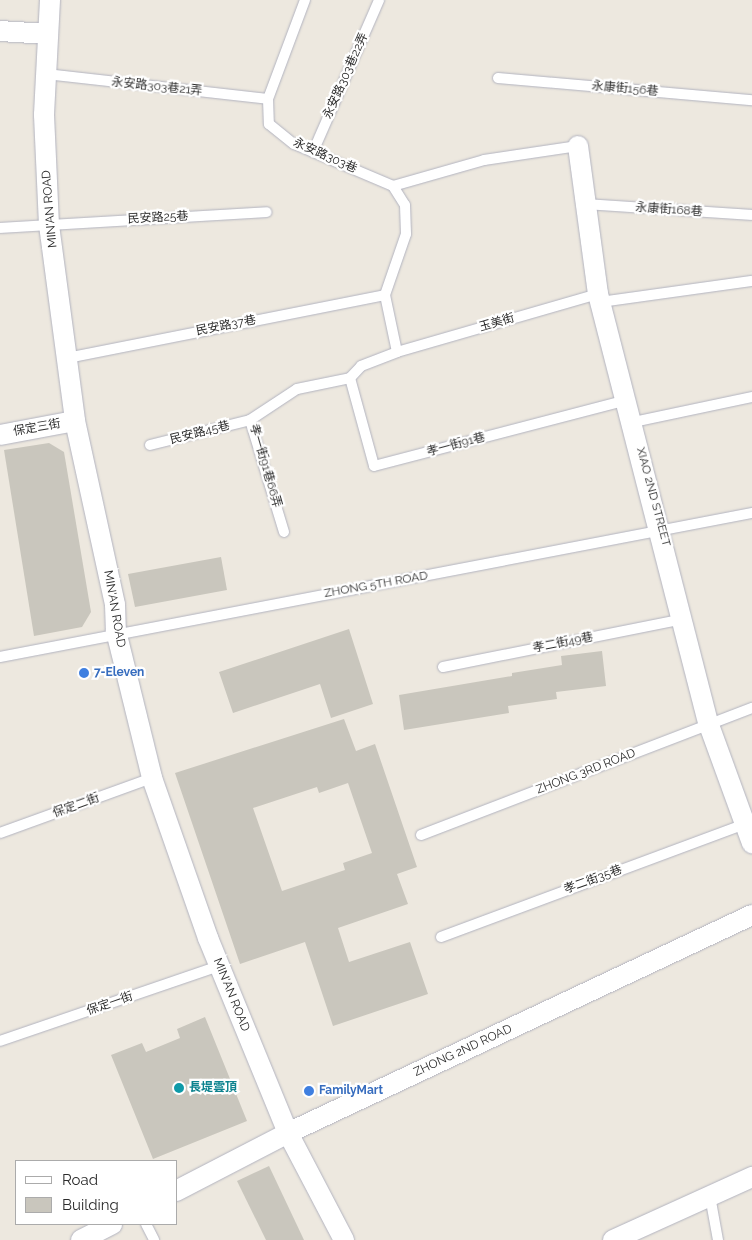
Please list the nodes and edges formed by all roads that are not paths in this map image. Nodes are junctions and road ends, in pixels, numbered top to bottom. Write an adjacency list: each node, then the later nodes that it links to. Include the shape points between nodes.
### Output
1 (50, 0): 5 (street, MIN'AN ROAD)
2 (305, 0): 8 (lane, 永安路303巷)
3 (379, 0): 11 (lane, 永安路303巷22弄)
4 (0, 30): 5 (street)
5 (48, 34): 6 (street, MIN'AN ROAD)
6 (46, 74): 8 (lane, 永安路303巷21弄); 16 (street, MIN'AN ROAD)
7 (498, 78): 9 (lane, 永康街156巷)
8 (268, 99): 11 (lane, 永安路303巷, via 269,124 294,144)
9 (752, 100)
10 (578, 146): 12 (lane, via 484,160); 13 (street, XIAO 2ND STREET)
11 (313, 152): 12 (lane, 永安路303巷)
12 (394, 186): 19 (lane, via 405,205 406,234)
13 (586, 204): 15 (lane, 永康街168巷); 20 (street, XIAO 2ND STREET)
14 (267, 212): 16 (lane, 民安路25巷)
15 (752, 216)
16 (49, 225): 17 (lane, 民安路25巷); 22 (street, MIN'AN ROAD)
17 (0, 228)
18 (752, 281): 20 (lane, 玉美街)
19 (385, 295): 21 (lane); 22 (lane, 民安路37巷)
20 (599, 298): 21 (lane, 玉美街); 25 (street, XIAO 2ND STREET)
21 (397, 352): 23 (lane, 玉美街, via 361,366)
22 (67, 358): 27 (street, MIN'AN ROAD)
23 (350, 378): 25 (lane, 孝一街91巷, via 374,466); 26 (lane, 孝一街91巷66弄, via 297,389)
24 (752, 397): 28 (lane)
25 (627, 400): 28 (street, XIAO 2ND STREET)
26 (250, 420): 30 (lane, 民安路45巷); 32 (lane, 孝一街91巷66弄)
27 (75, 421): 29 (street, 保定三街); 35 (street, MIN'AN ROAD, via 115,605)
28 (633, 422): 33 (street, XIAO 2ND STREET)
29 (0, 435)
30 (150, 445)
31 (752, 513): 33 (lane, ZHONG 5TH ROAD)
32 (284, 532)
33 (662, 532): 34 (street, XIAO 2ND STREET); 35 (lane, ZHONG 5TH ROAD)
34 (684, 619): 37 (lane, 孝二街49巷); 39 (street, XIAO 2ND STREET)
35 (116, 631): 36 (lane, ZHONG 5TH ROAD); 40 (street, MIN'AN ROAD)
36 (0, 657)
37 (443, 667)
38 (752, 708): 39 (lane, ZHONG 3RD ROAD)
39 (709, 725): 41 (street, XIAO 2ND STREET); 43 (lane, ZHONG 3RD ROAD)
40 (152, 778): 42 (lane, 保定二街); 47 (street, MIN'AN ROAD)
41 (745, 824): 44 (street, XIAO 2ND STREET); 46 (lane, 孝二街35巷)
42 (0, 833)
43 (421, 835)
44 (752, 843)
45 (752, 915): 49 (street, ZHONG 2ND ROAD)
46 (441, 937)
47 (219, 966): 48 (lane, 保定一街); 49 (street, MIN'AN ROAD)
48 (0, 1041)
49 (288, 1133): 51 (street, ZHONG 2ND ROAD); 57 (street, MIN'AN ROAD)
50 (752, 1177): 52 (street)
51 (178, 1190)
52 (710, 1196): 58 (street); 59 (lane)
53 (110, 1225): 55 (street)
54 (146, 1225): 56 (lane)
55 (81, 1240)
56 (154, 1240)
57 (344, 1240)
58 (613, 1240)
59 (718, 1240)

